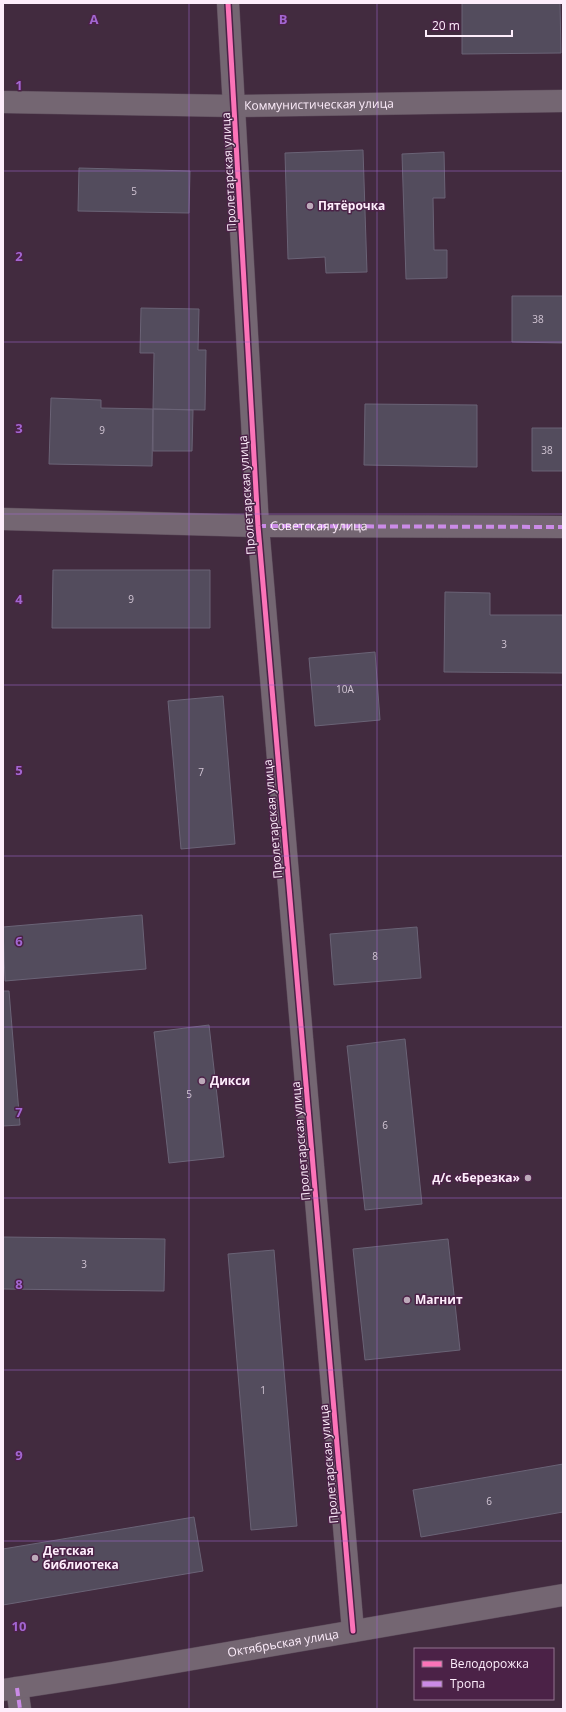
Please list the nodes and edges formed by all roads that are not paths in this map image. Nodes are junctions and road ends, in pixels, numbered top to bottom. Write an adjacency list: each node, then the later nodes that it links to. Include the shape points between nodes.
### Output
1 (228, 3): 4 (street, Пролетарская улица)
2 (563, 101): 4 (street, Коммунистическая улица)
3 (3, 102): 4 (street, Коммунистическая улица)
4 (235, 106): 6 (street, Пролетарская улица)
5 (3, 519): 6 (street, Советская улица)
6 (258, 526): 7 (street, Советская улица); 9 (street, Пролетарская улица)
7 (563, 527)
8 (563, 1595): 9 (street, Октябрьская улица)
9 (353, 1631): 10 (street, Октябрьская улица)
10 (10, 1689): 11 (street)
11 (20, 1709)

